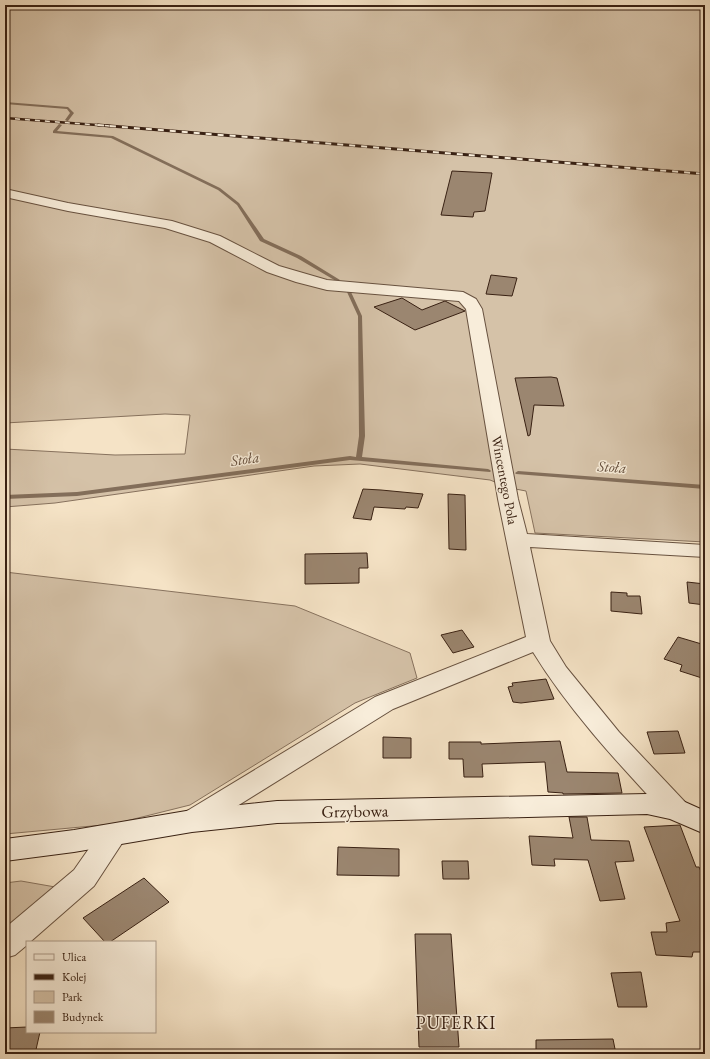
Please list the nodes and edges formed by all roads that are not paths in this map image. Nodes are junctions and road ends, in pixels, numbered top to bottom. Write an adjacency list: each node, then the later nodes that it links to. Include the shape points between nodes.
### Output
1 (5, 193): 2 (street, Wincentego Pola, via 167,224 215,239 273,269 328,285 464,297 474,309 508,499)
2 (518, 540): 3 (street); 4 (street, Wincentego Pola)
3 (705, 551)
4 (538, 641): 5 (street, via 384,703); 6 (street, Wincentego Pola, via 558,673 610,738)
5 (192, 820): 6 (street, Grzybowa, via 277,812 647,804); 7 (street, Grzybowa)
6 (696, 821)
7 (114, 834): 8 (street, Grzybowa); 9 (street, via 84,878)
8 (5, 850)
9 (5, 946)

